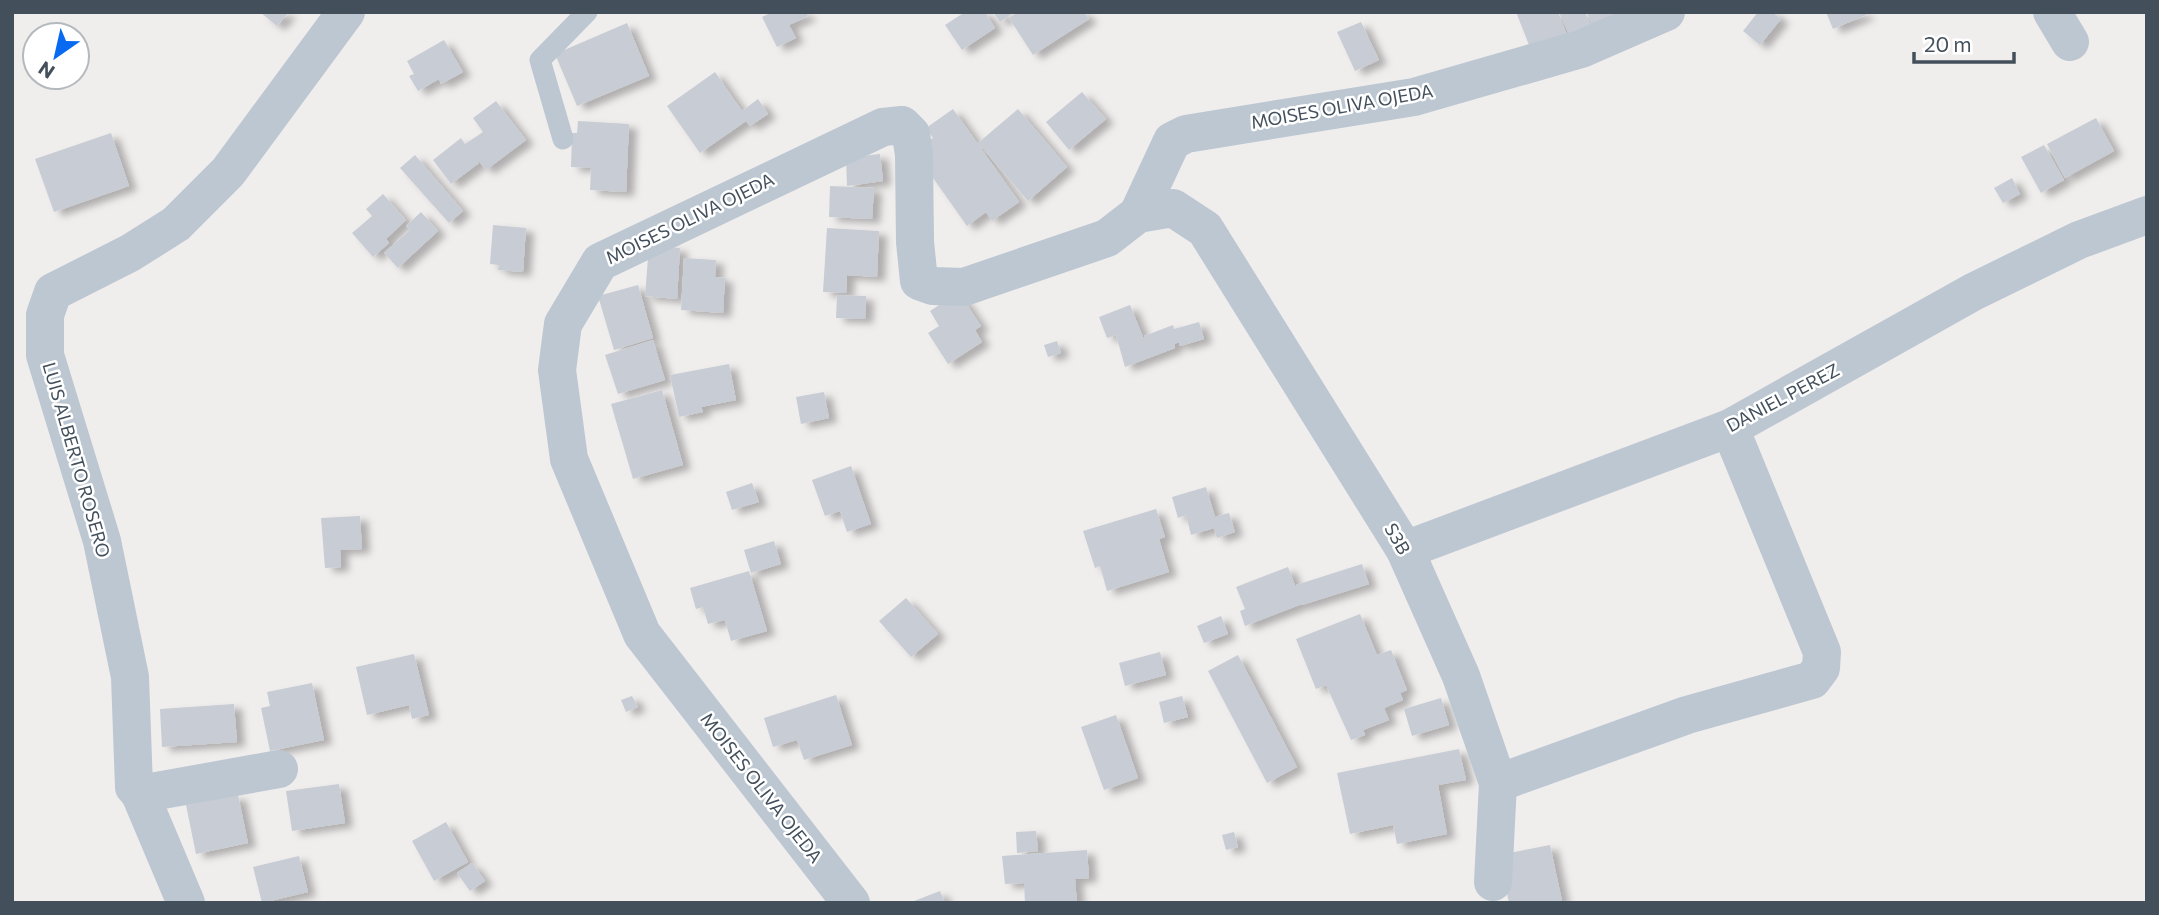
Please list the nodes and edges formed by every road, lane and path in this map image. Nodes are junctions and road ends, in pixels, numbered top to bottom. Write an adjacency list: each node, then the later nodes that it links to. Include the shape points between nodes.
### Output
1 (346, 12): 12 (street, LUIS ALBERTO ROSERO, via 228,172 185,216 130,253 53,292 45,315 45,355 102,541 131,677 134,787)
2 (587, 12): 4 (lane, via 540,60)
3 (1666, 12): 5 (street, MOISES OLIVA OJEDA, via 1581,49 1414,97 1186,134 1172,141)
4 (564, 139)
5 (1138, 214): 7 (street, MOISES OLIVA OJEDA, via 1173,208); 15 (street, MOISES OLIVA OJEDA, via 1107,238 964,287 933,286 919,281 911,134 902,125 883,127 600,262 563,324 557,370 569,459 642,634)
6 (2147, 215): 8 (street, DANIEL PEREZ, via 2080,240 1973,292)
7 (1205, 229): 9 (street, S3B)
8 (1730, 428): 9 (street, DANIEL PEREZ); 11 (street, via 1822,652 1821,668 1812,681 1687,715)
9 (1405, 550): 11 (street, S3B, via 1461,676)
10 (279, 769): 12 (street)
11 (1498, 783): 13 (street, S3B)
12 (141, 794): 14 (street, LUIS ALBERTO ROSERO)
13 (1493, 882)
14 (186, 903)
15 (851, 903)

